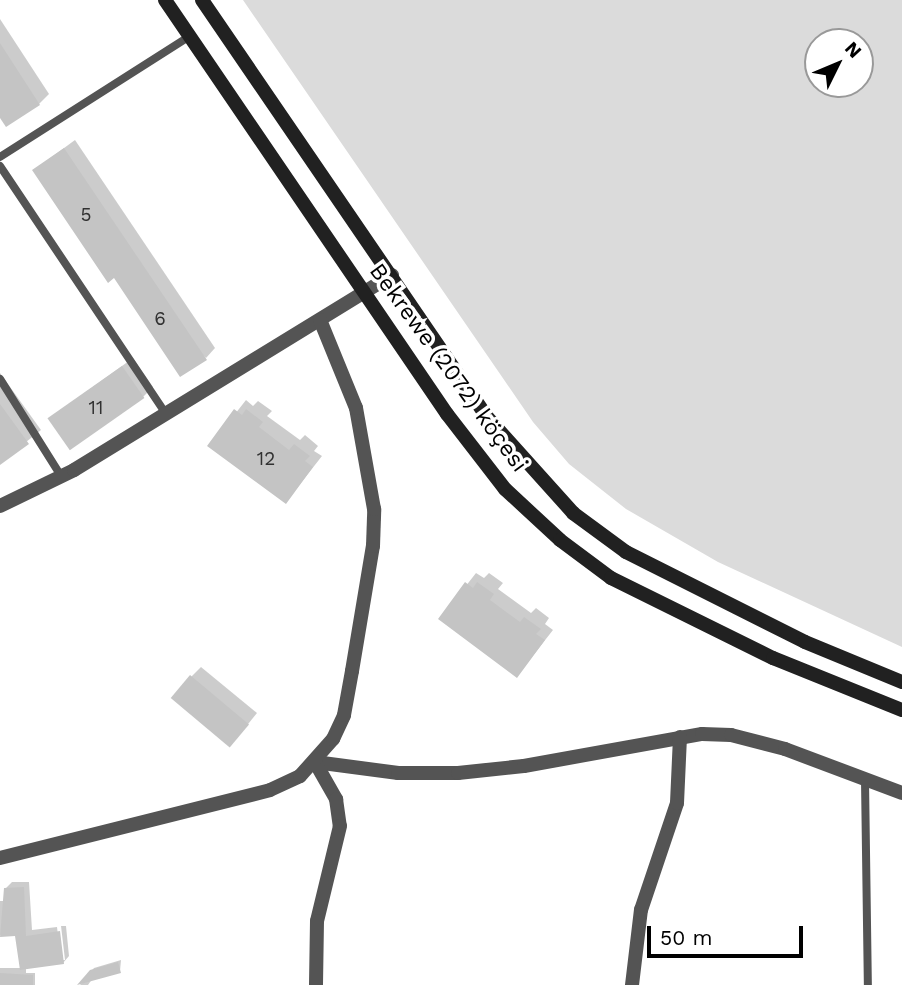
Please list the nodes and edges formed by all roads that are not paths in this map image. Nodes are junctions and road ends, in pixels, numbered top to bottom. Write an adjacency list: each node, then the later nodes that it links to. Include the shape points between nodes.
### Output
1 (165, 0): 3 (main road, Bekrewe (2072) köçesi)
2 (202, 0): 6 (main road, Bekrewe (2072) köçesi)
3 (190, 36): 4 (lane); 7 (main road, Bekrewe (2072) köçesi)
4 (0, 157)
5 (0, 166): 10 (lane)
6 (392, 275): 7 (street); 13 (main road, Bekrewe (2072) köçesi, via 487,418 573,513 625,552 805,642)
7 (364, 292): 8 (street); 14 (main road, Bekrewe (2072) köçesi, via 497,479 559,540 611,578 773,658)
8 (320, 320): 10 (street); 16 (street, via 356,408 374,509 373,546 344,715)
9 (0, 379): 11 (lane)
10 (166, 414): 11 (street)
11 (61, 476): 12 (street)
12 (2, 502)
13 (902, 682)
14 (902, 710)
15 (680, 737): 16 (street, via 524,766 458,773 398,773); 17 (street, via 731,735 785,749); 21 (street, via 677,803 647,885)
16 (315, 762): 19 (street, via 270,790); 20 (street, via 336,799 340,826 317,921)
17 (865, 779): 18 (street); 22 (lane)
18 (902, 793)
19 (0, 858)
20 (316, 985)
21 (632, 985)
22 (868, 985)

